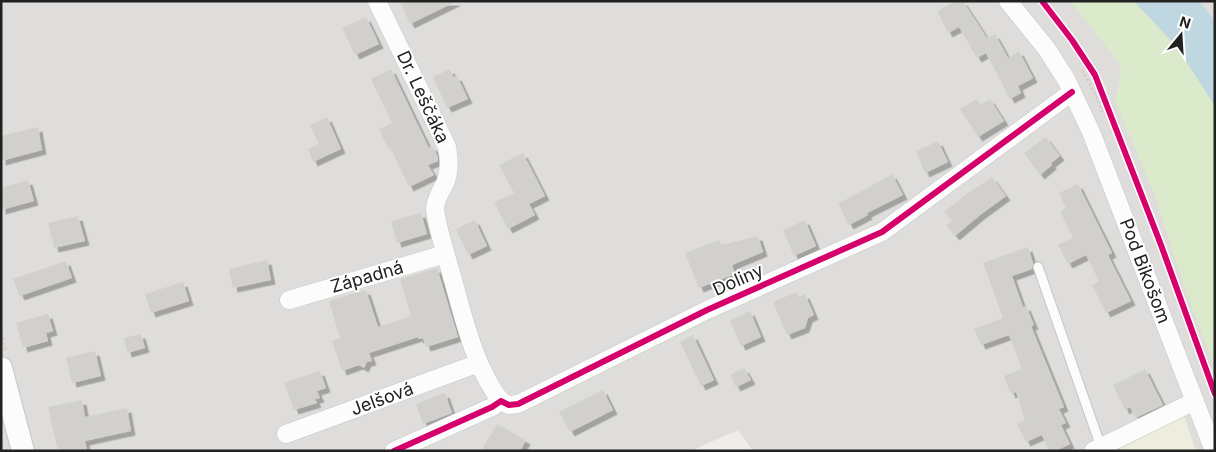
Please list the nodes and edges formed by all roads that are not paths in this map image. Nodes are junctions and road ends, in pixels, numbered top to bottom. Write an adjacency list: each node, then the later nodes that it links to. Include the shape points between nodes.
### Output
1 (377, 1): 4 (street, Dr. Leščáka, via 447,147 450,164 435,208)
2 (1008, 1): 3 (street, via 1046,48)
3 (1072, 92): 9 (street, Doliny, via 882,232 707,310 518,404 509,405); 10 (street, Pod Bikošom, via 1092,132)
4 (445, 254): 6 (street, Západná); 7 (street, Dr. Leščáka)
5 (1038, 266): 12 (lane)
6 (289, 300)
7 (479, 364): 9 (street, Dr. Leščáka); 11 (street, Jelšová)
8 (1, 368): 13 (street)
9 (501, 401): 14 (street, Doliny)
10 (1195, 401): 12 (street); 15 (street, Pod Bikošom)
11 (286, 434)
12 (1097, 449)
13 (23, 451)
14 (394, 451)
15 (1214, 451)

